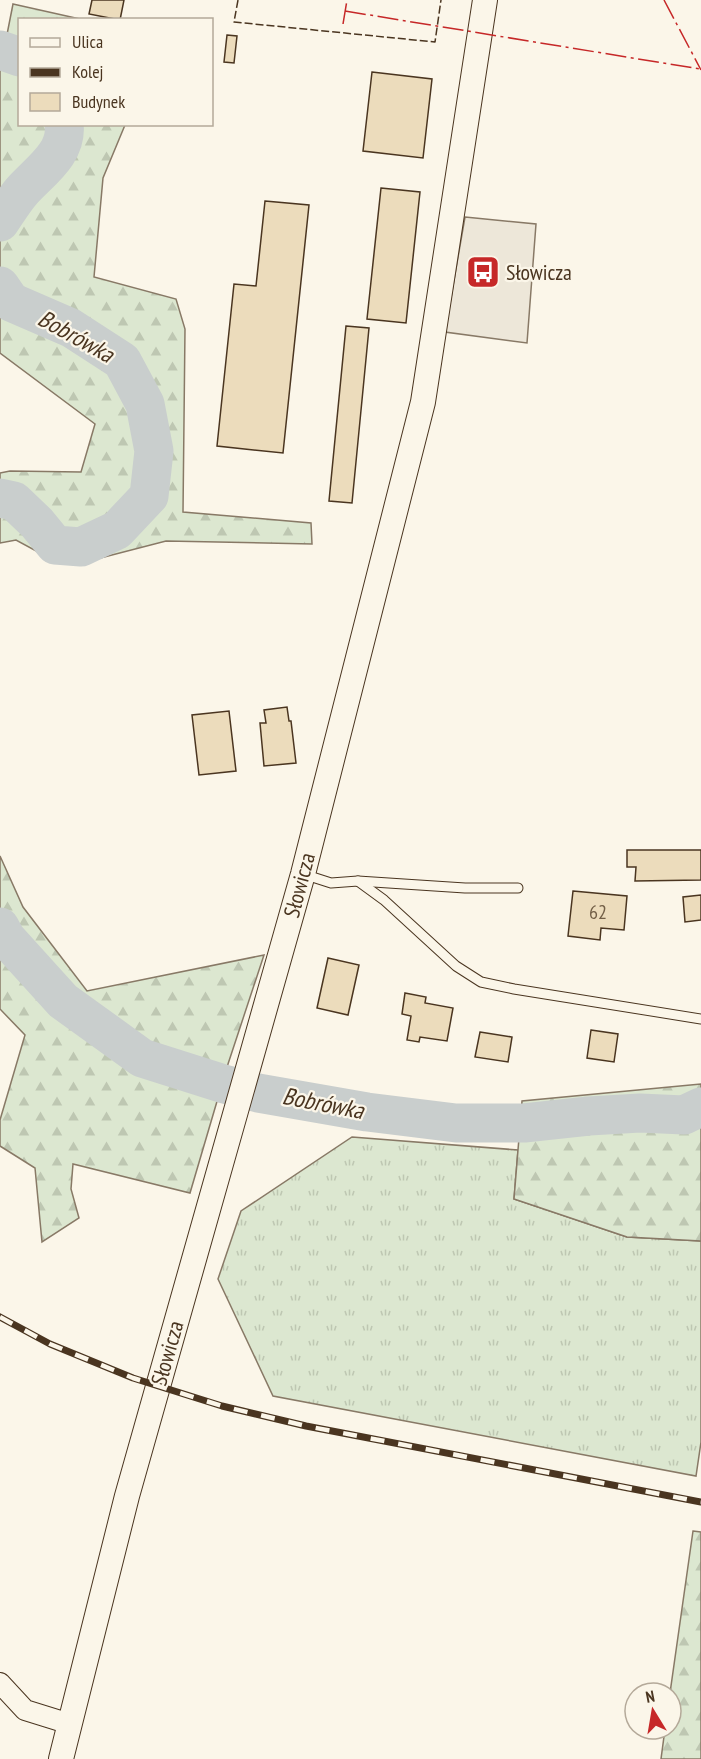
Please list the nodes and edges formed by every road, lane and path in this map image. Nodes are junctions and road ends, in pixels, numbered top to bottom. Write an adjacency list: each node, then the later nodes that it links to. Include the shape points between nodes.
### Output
1 (485, 0): 2 (street, Słowicza, via 423,402)
2 (303, 874): 3 (lane, via 331,883); 7 (street, Słowicza, via 130,1485)
3 (358, 881): 4 (lane); 5 (lane, via 456,966 481,982)
4 (518, 888)
5 (701, 1019)
6 (0, 1683): 7 (street, via 25,1710)
7 (70, 1724): 8 (street, Słowicza)
8 (61, 1759)

